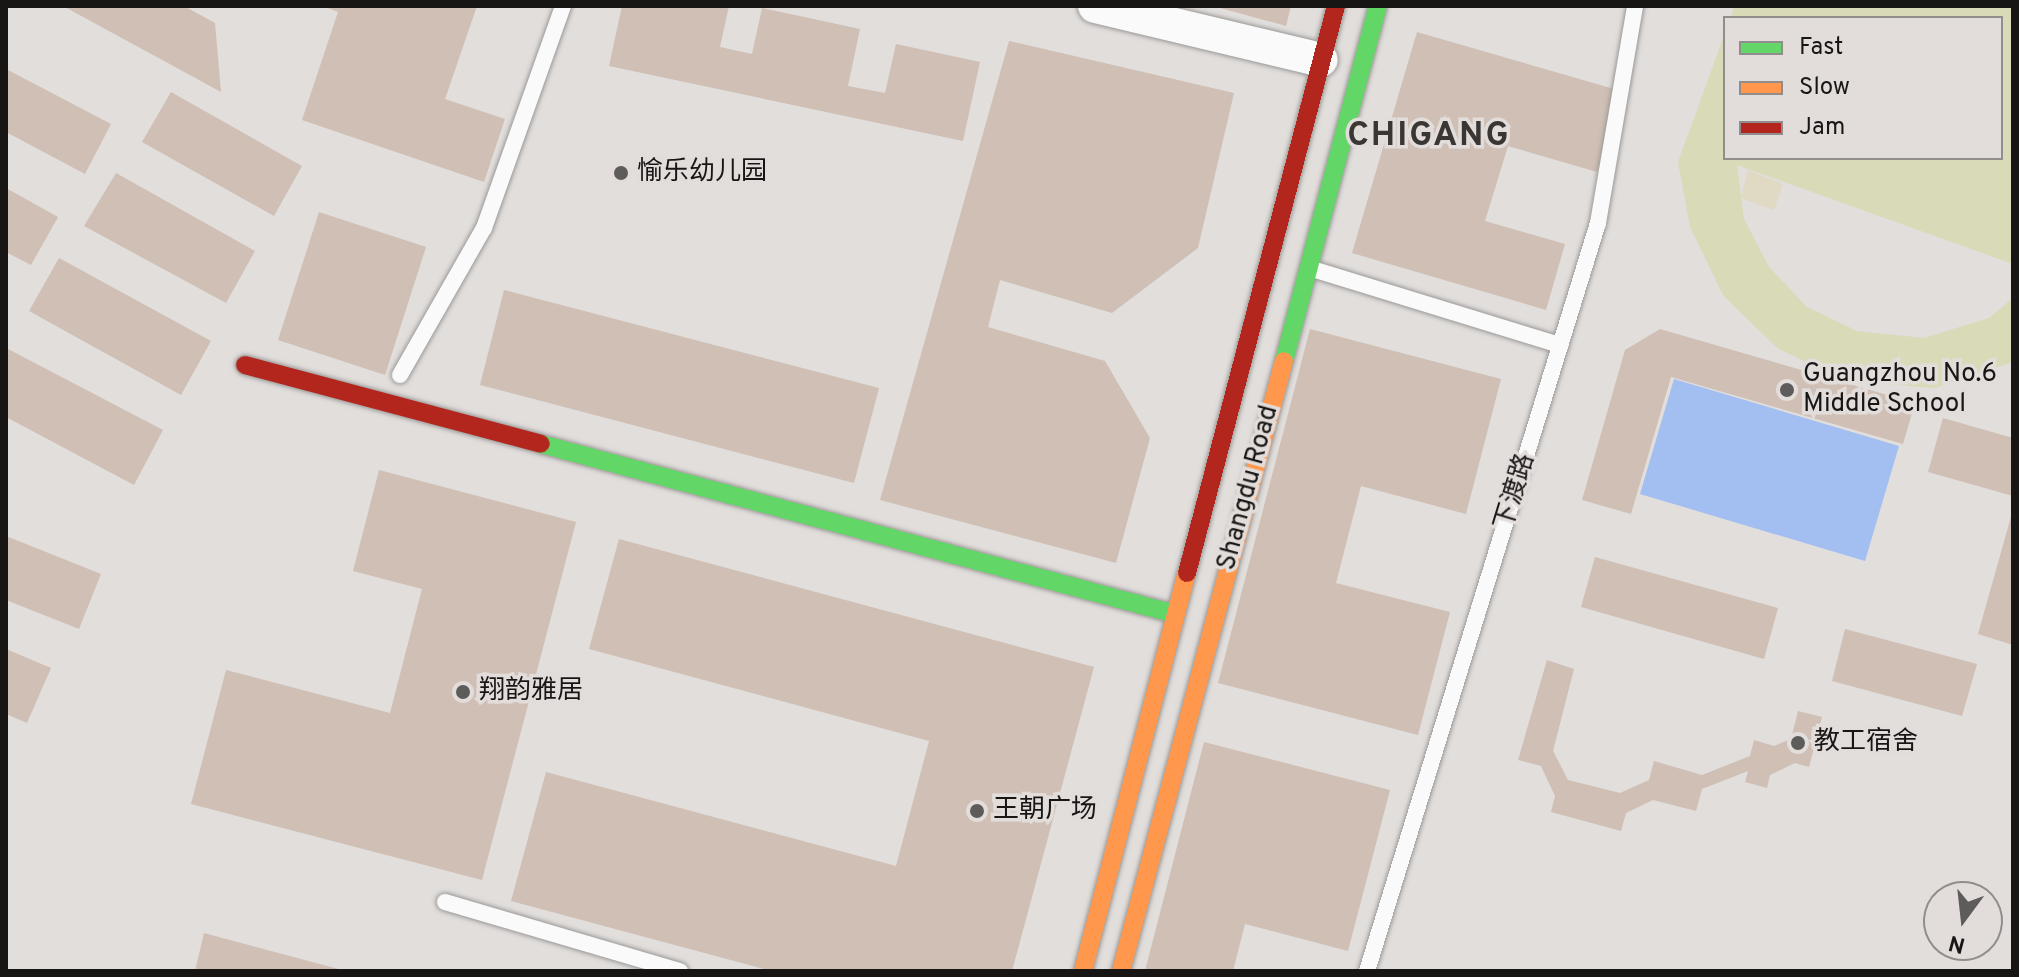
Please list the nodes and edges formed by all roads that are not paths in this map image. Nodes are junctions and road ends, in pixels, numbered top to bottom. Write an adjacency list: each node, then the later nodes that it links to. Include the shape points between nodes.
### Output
1 (563, 6): 10 (lane, via 484,228)
2 (1095, 6): 6 (street)
3 (1336, 6): 6 (main road, Shangdu Road)
4 (1378, 6): 7 (main road, Shangdu Road)
5 (1635, 6): 8 (lane, 下渡路, via 1598,223)
6 (1321, 60): 11 (main road, Shangdu Road)
7 (1307, 267): 8 (lane); 15 (main road, Shangdu Road)
8 (1560, 345): 16 (lane, 下渡路)
9 (245, 365): 11 (main road)
10 (400, 375)
11 (1175, 614): 14 (main road, Shangdu Road)
12 (445, 902): 13 (lane)
13 (680, 971)
14 (1083, 971)
15 (1121, 971)
16 (1367, 971)

